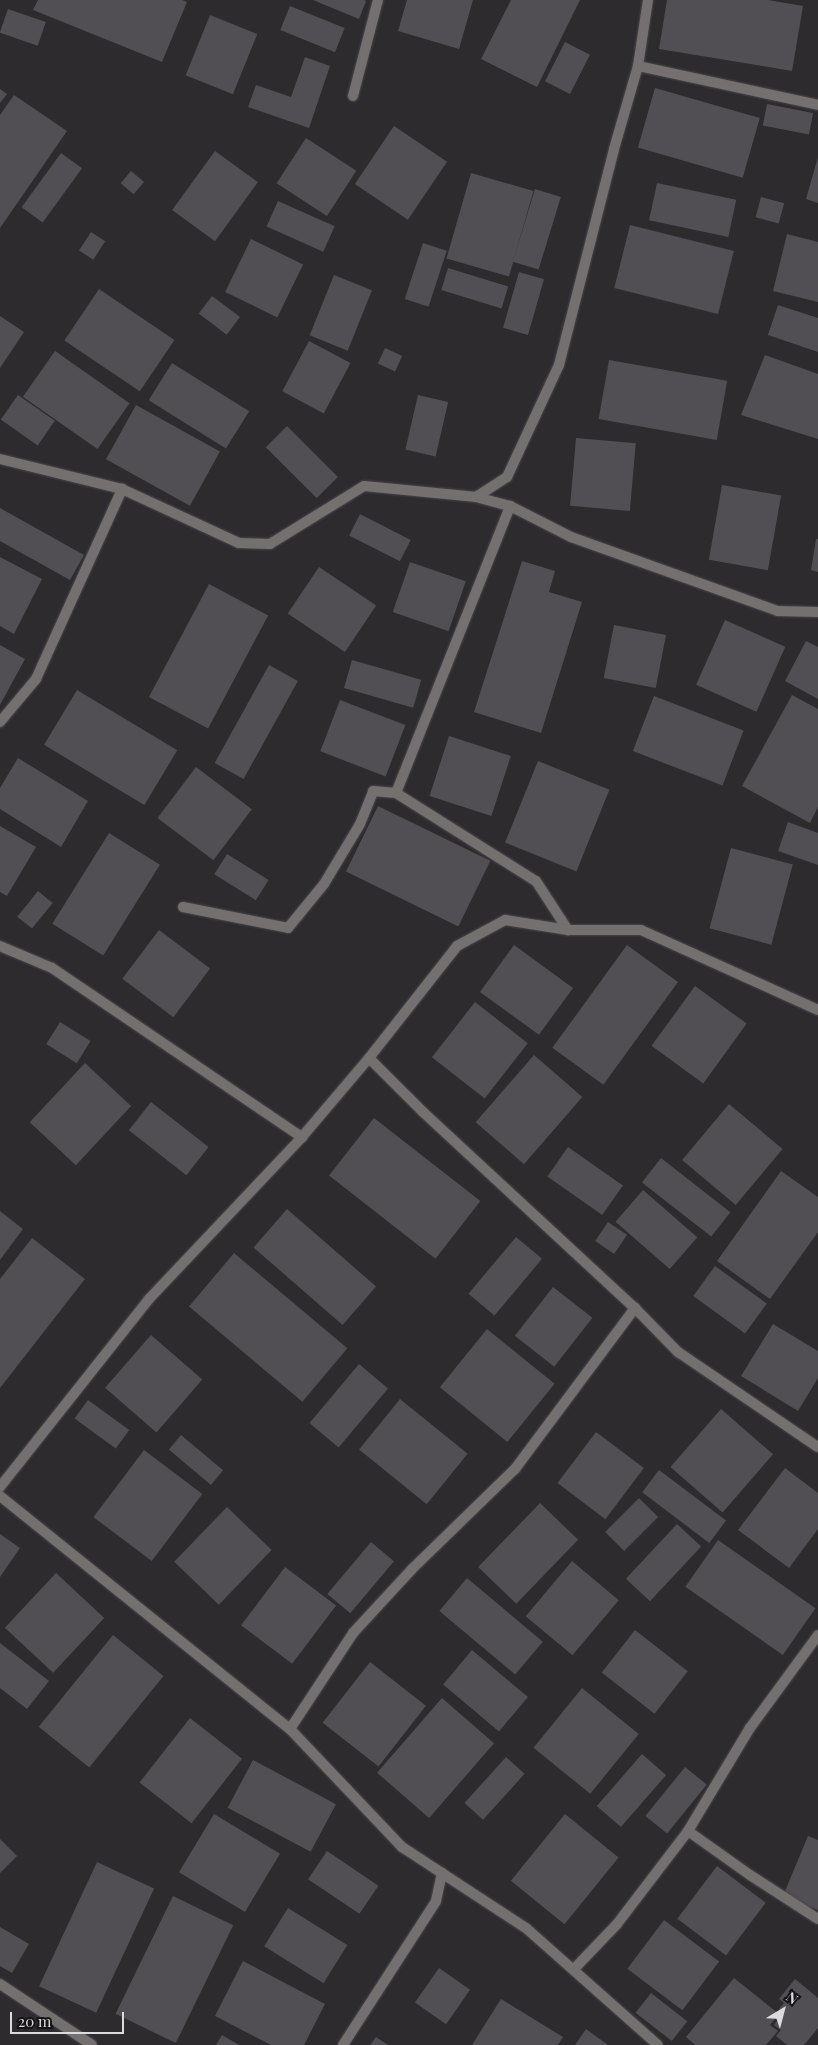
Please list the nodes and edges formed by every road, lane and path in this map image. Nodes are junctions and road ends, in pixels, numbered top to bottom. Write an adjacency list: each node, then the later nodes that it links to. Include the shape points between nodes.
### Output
1 (378, 0): 4 (street)
2 (648, 0): 3 (street)
3 (638, 66): 5 (street); 8 (street, via 559,365 507,477)
4 (352, 96)
5 (818, 105)
6 (0, 459): 7 (street)
7 (122, 489): 8 (street, via 239,543 270,544 364,486); 11 (street, via 36,679)
8 (476, 496): 9 (street)
9 (510, 506): 10 (street, via 571,537 778,610); 12 (street)
10 (818, 612)
11 (0, 722)
12 (396, 793): 13 (street, via 373,791 360,824 324,884 288,928); 14 (street, via 536,880)
13 (183, 907)
14 (568, 930): 16 (street, via 641,930); 17 (street, via 505,920 457,946)
15 (0, 946): 18 (street, via 52,968)
16 (818, 1010)
17 (369, 1058): 18 (street); 19 (street, via 423,1112)
18 (302, 1136): 21 (street, via 149,1299)
19 (636, 1308): 20 (street, via 678,1352); 24 (street, via 515,1469 412,1569 353,1633)
20 (818, 1447)
21 (0, 1487)
22 (0, 1496): 24 (street)
23 (818, 1635): 25 (street, via 750,1728)
24 (290, 1729): 26 (street, via 402,1847)
25 (688, 1831): 27 (street); 28 (street, via 617,1924)
26 (442, 1873): 28 (street, via 526,1928); 31 (street, via 436,1901)
27 (818, 1920)
28 (574, 1969): 32 (street)
29 (0, 1984): 30 (street)
30 (92, 2045)
31 (344, 2045)
32 (658, 2045)

